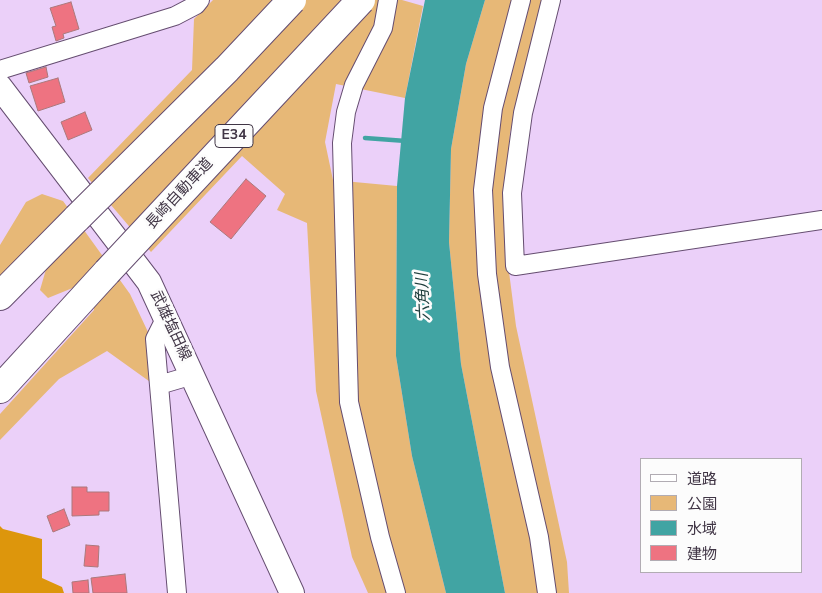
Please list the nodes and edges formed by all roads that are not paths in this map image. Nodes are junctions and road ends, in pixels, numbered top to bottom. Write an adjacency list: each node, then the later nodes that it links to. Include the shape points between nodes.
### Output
1 (200, 0): 7 (street, via 175,16)
2 (292, 0): 10 (highway, bridge)
3 (361, 0): 14 (highway, 長崎自動車道 / E34, bridge)
4 (388, 0): 17 (street, via 382,28 354,85 342,143 349,402)
5 (521, 0): 18 (street, via 493,108 483,190 486,274 500,367 539,537)
6 (551, 0): 9 (street, via 523,113 512,193 515,266)
7 (0, 70)
8 (0, 87): 11 (main road, 武雄塩田線, via 149,282)
9 (822, 220)
10 (0, 296)
11 (166, 317): 12 (main road, 武雄塩田線); 13 (street, via 155,339)
12 (193, 375): 13 (street); 16 (main road, 武雄塩田線)
13 (159, 386): 15 (street)
14 (0, 389)
15 (177, 593)
16 (292, 593)
17 (396, 593)
18 (547, 593)

